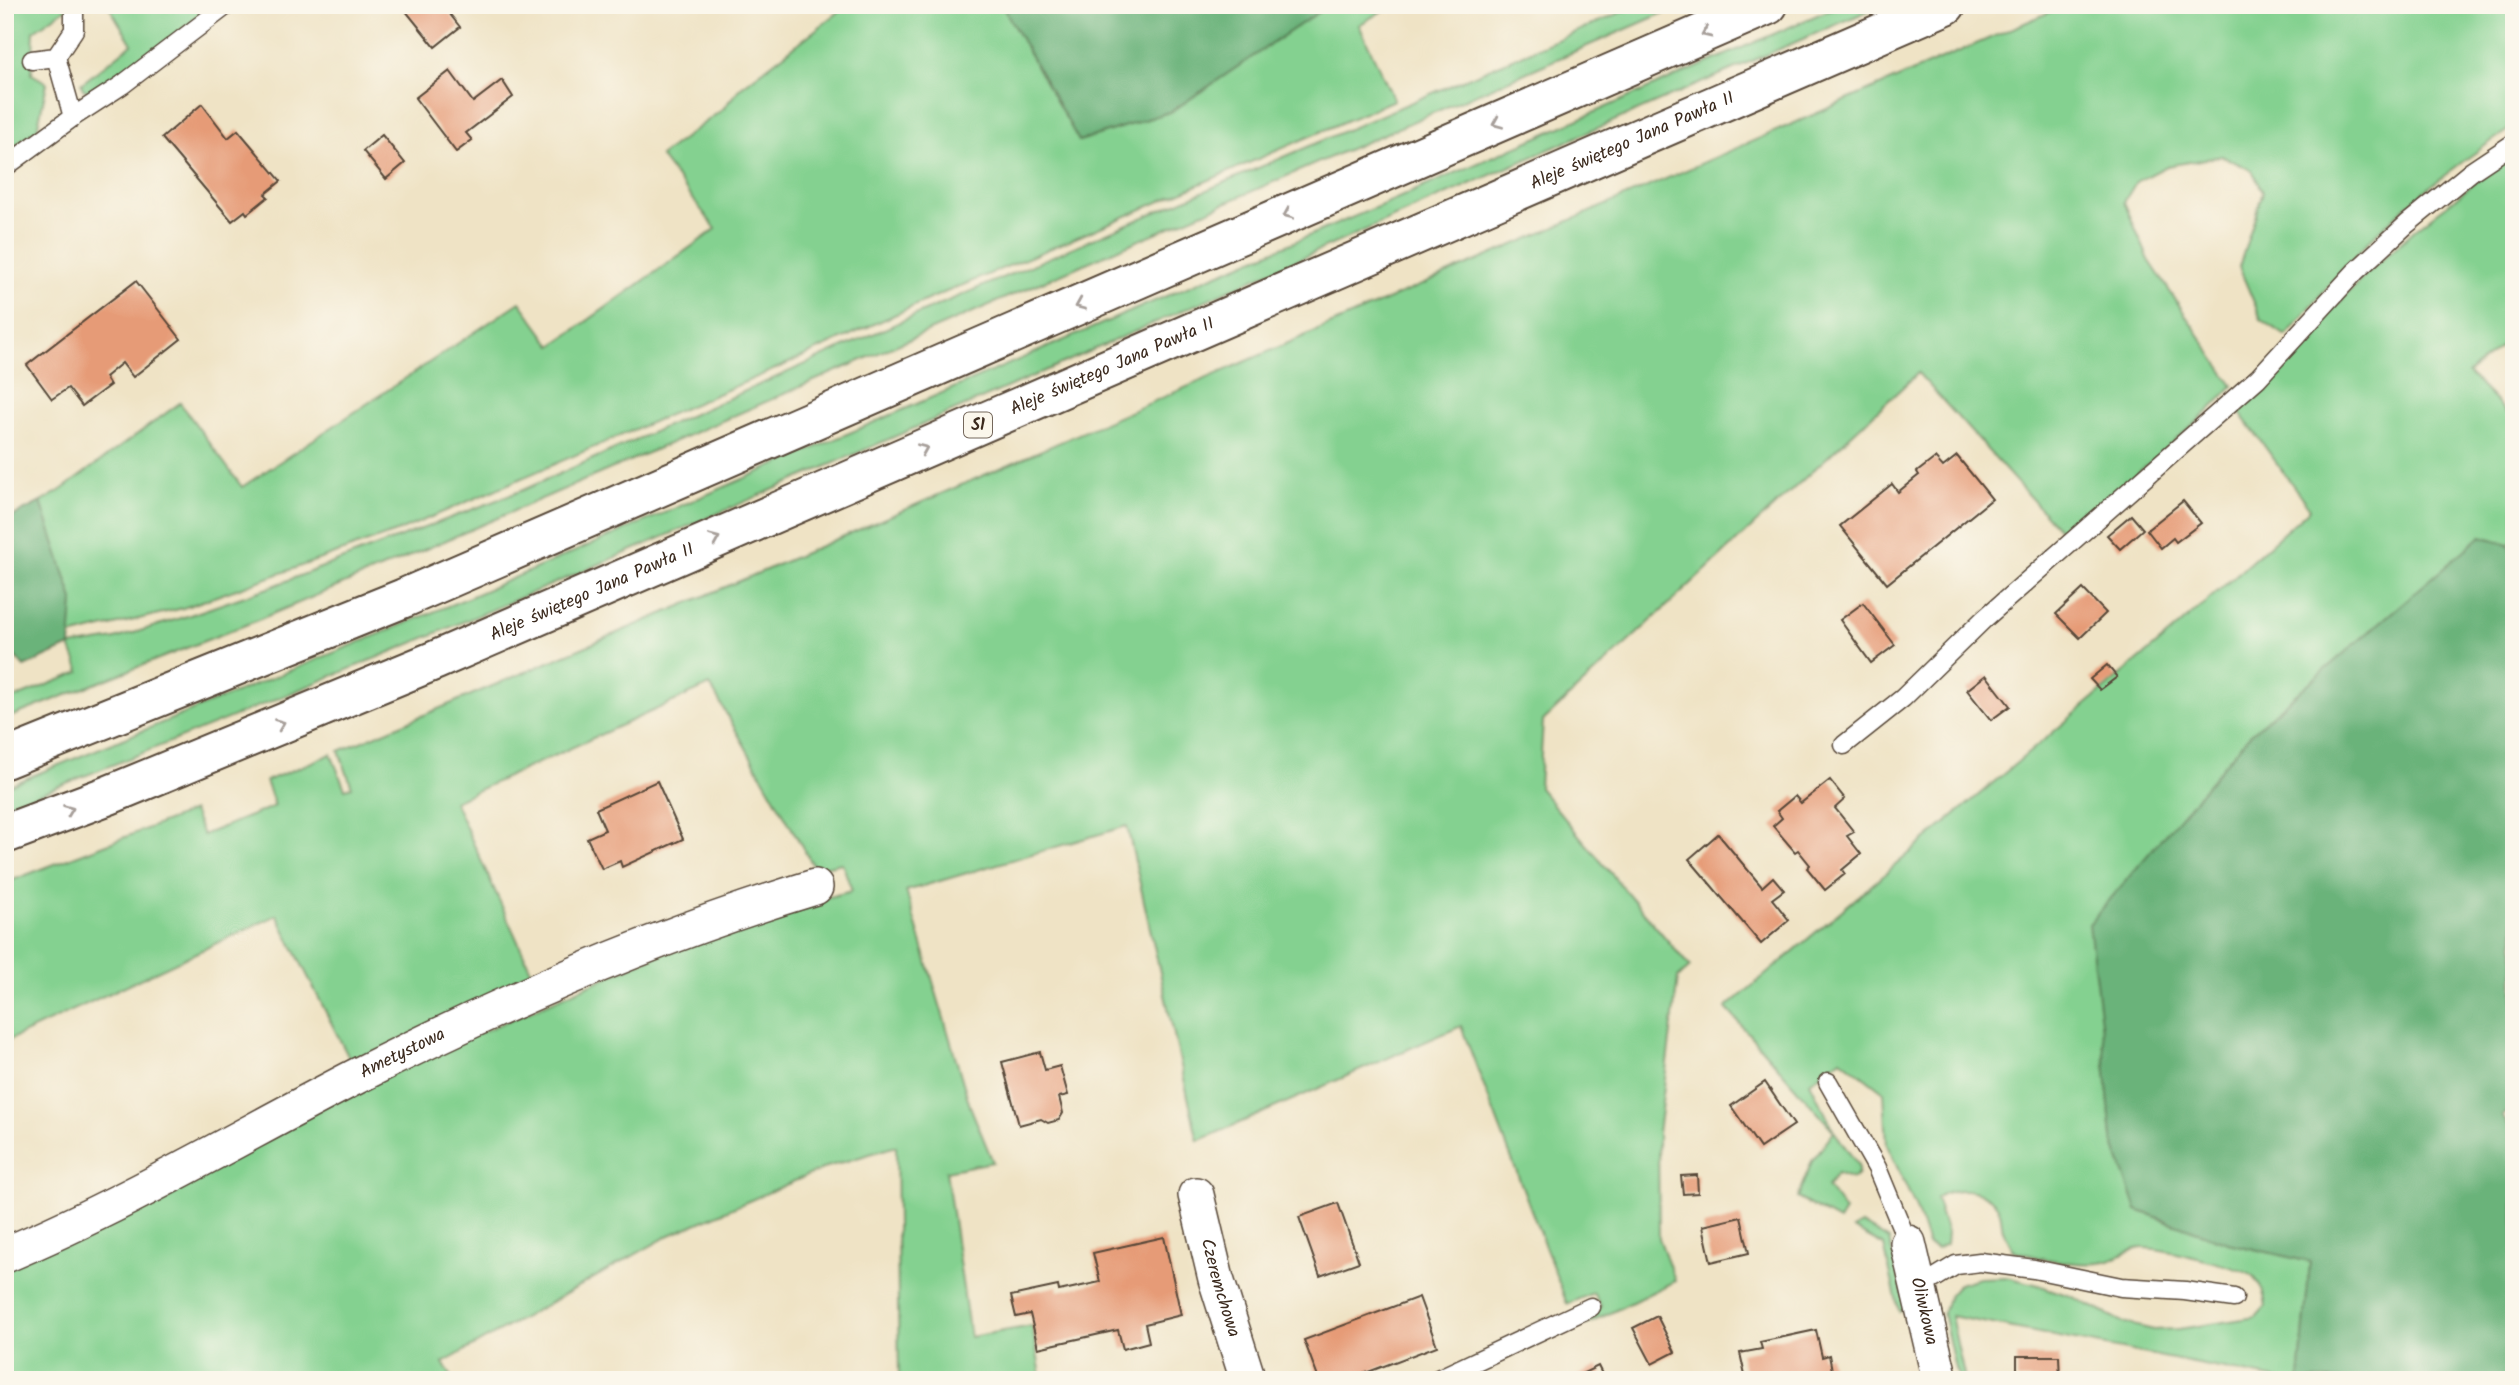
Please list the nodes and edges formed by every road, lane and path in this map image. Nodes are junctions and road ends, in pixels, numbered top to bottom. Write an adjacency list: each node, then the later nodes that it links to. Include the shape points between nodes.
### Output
1 (74, 5): 5 (lane, via 74,30)
2 (227, 5): 7 (lane)
3 (1768, 5): 11 (highway, one-way to 11, via 404,598)
4 (1946, 5): 12 (highway, Aleje świętego Jana Pawła II / S1, one-way to 4, via 436,660)
5 (56, 57): 6 (lane); 7 (lane)
6 (32, 60)
7 (73, 117): 9 (lane)
8 (2514, 144): 10 (lane, via 2407,224 2355,272 2258,378 1984,618 1903,698)
9 (5, 167)
10 (1844, 745)
11 (5, 759)
12 (5, 834)
13 (815, 887): 17 (street, Ametystowa, via 733,912 538,990 357,1076 72,1226)
14 (1828, 1082): 16 (lane, via 1877,1168)
15 (1196, 1195): 21 (street, Czeremchowa)
16 (1908, 1243): 18 (street, Oliwkowa)
17 (5, 1255)
18 (1920, 1287): 19 (lane, via 1956,1265 1980,1262 2121,1287); 23 (street, Oliwkowa)
19 (2234, 1298)
20 (1591, 1307): 22 (lane)
21 (1248, 1380)
22 (1436, 1380)
23 (1940, 1380)

